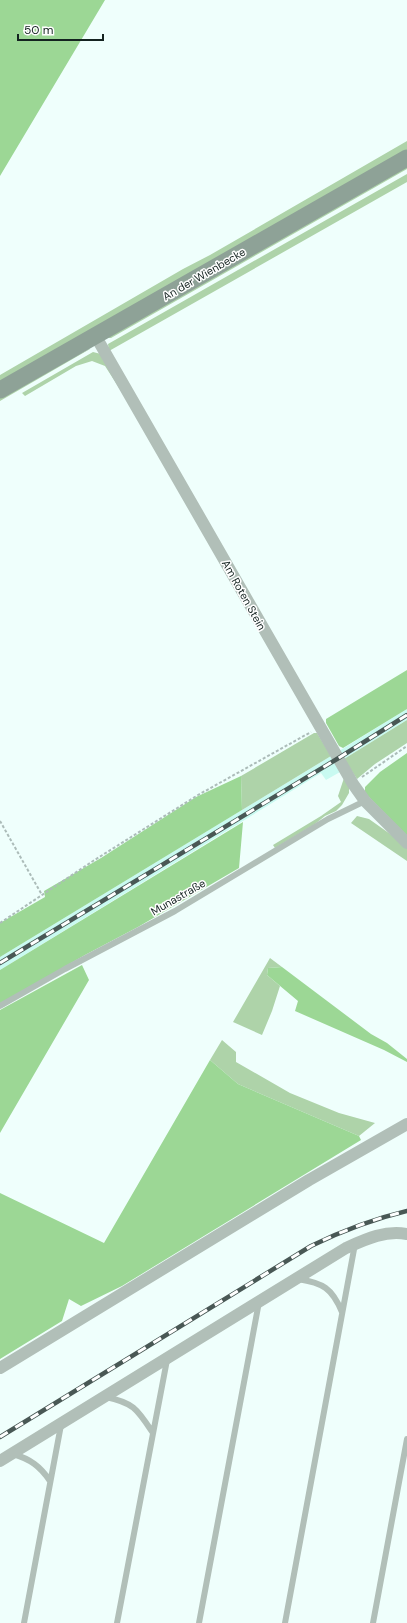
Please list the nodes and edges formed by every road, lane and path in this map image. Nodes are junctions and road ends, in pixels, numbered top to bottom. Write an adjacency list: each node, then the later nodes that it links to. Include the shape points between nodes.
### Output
1 (407, 158): 2 (street, An der Wienbecke)
2 (95, 335): 3 (street, An der Wienbecke); 4 (street, Am Roten Stein, via 268,639)
3 (0, 390)
4 (321, 726): 6 (street, Am Roten Stein); 10 (path, via 198,795)
5 (407, 746): 6 (path)
6 (353, 784): 7 (street, Am Roten Stein)
7 (365, 801): 9 (street, Am Roten Stein); 12 (lane, Munastraße, via 328,819 175,911)
8 (0, 821): 10 (path)
9 (407, 843)
10 (42, 895): 11 (path)
11 (0, 922)
12 (0, 1006)
13 (407, 1124): 20 (street, via 309,1180)
14 (407, 1234): 15 (street, via 395,1232 379,1235)
15 (355, 1244): 16 (street); 18 (lane)
16 (297, 1279): 17 (street); 18 (lane, via 314,1282 327,1289 336,1298)
17 (259, 1302): 19 (street); 30 (lane)
18 (342, 1312): 31 (lane)
19 (167, 1358): 21 (street); 23 (lane)
20 (0, 1368)
21 (104, 1397): 22 (street); 23 (lane, via 133,1406)
22 (61, 1423): 25 (street); 27 (lane)
23 (153, 1432): 29 (lane)
24 (407, 1439): 32 (lane)
25 (12, 1454): 26 (street); 27 (lane, via 27,1458 36,1464)
26 (0, 1461)
27 (50, 1481): 28 (lane)
28 (24, 1623)
29 (117, 1623)
30 (199, 1623)
31 (284, 1623)
32 (373, 1623)

